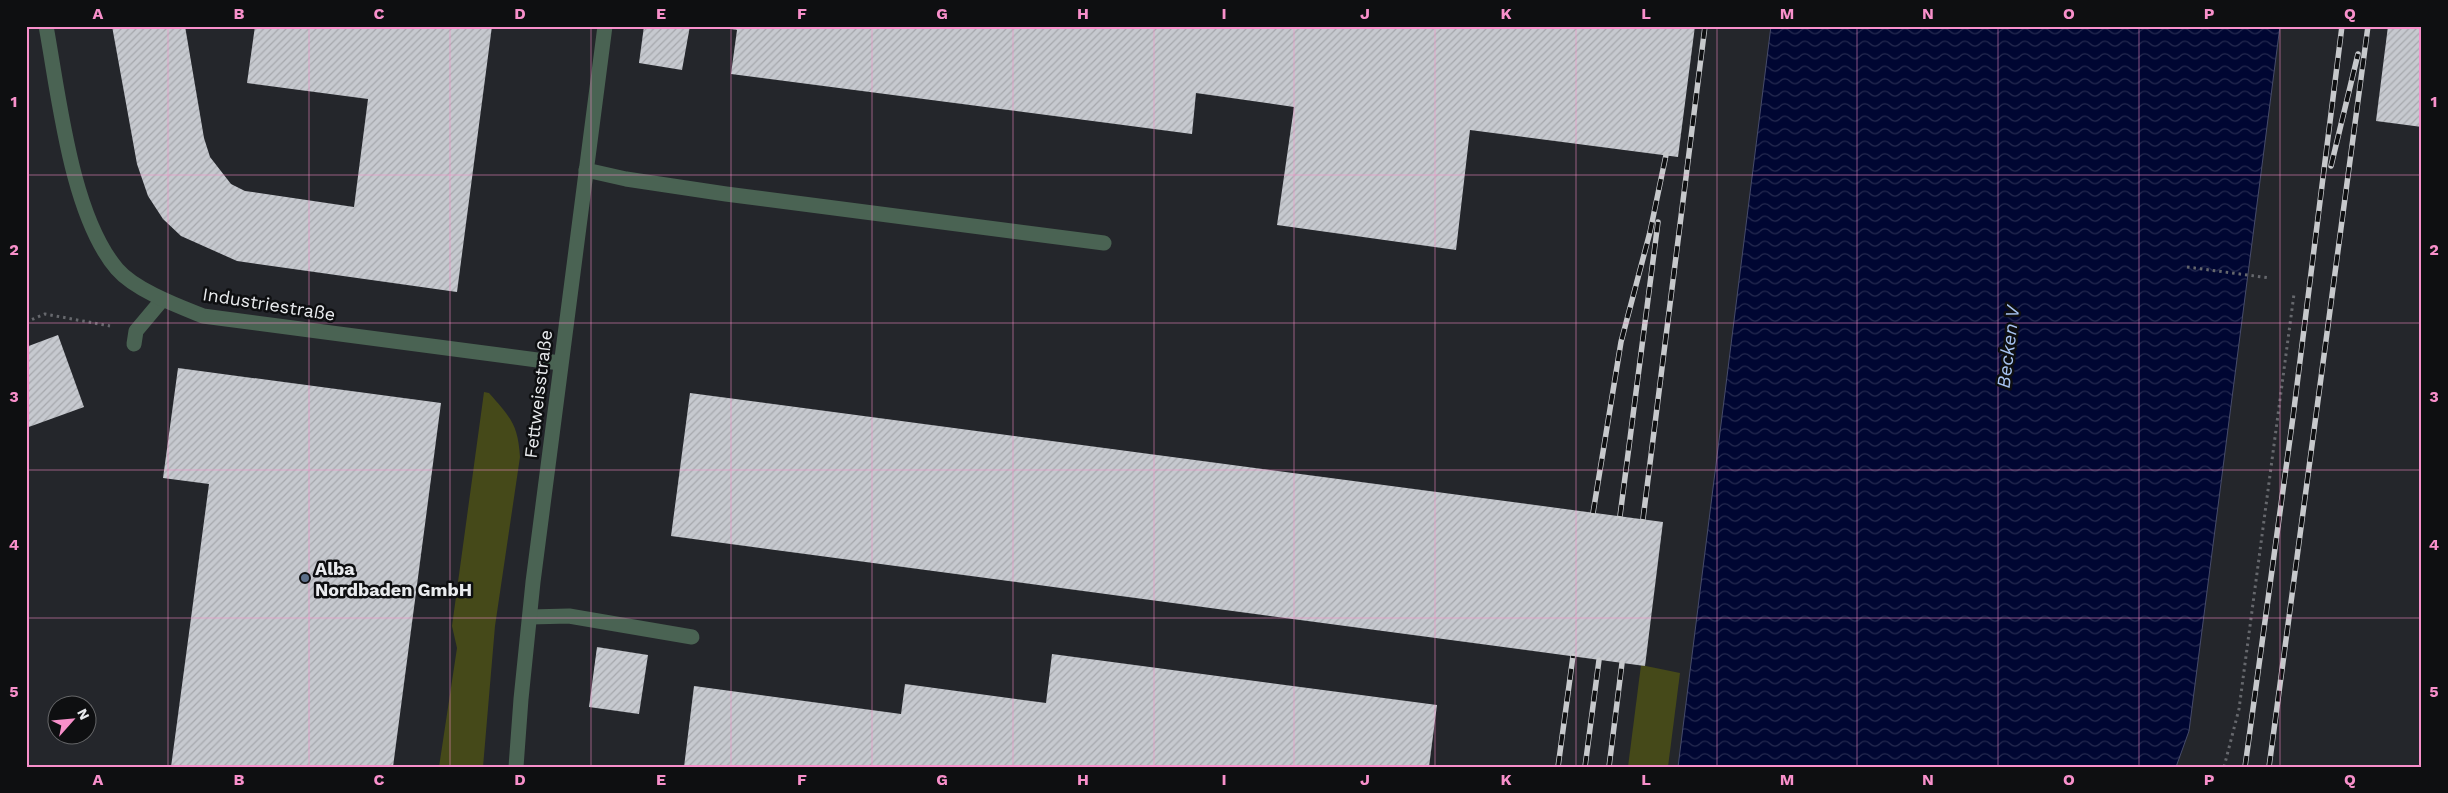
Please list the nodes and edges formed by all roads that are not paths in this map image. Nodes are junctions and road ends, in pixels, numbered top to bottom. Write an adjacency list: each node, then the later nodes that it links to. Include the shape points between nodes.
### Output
1 (46, 26): 5 (street, Industriestraße, via 72,167 97,241 118,270)
2 (604, 26): 3 (street, Fettweisstraße)
3 (586, 170): 4 (street, via 717,193); 7 (street, Fettweisstraße)
4 (1104, 243)
5 (162, 300): 6 (street); 7 (street, Industriestraße, via 203,316)
6 (135, 337)
7 (560, 363): 8 (street, Fettweisstraße)
8 (530, 617): 9 (street, via 569,616); 10 (street, Fettweisstraße)
9 (692, 637)
10 (516, 767)

